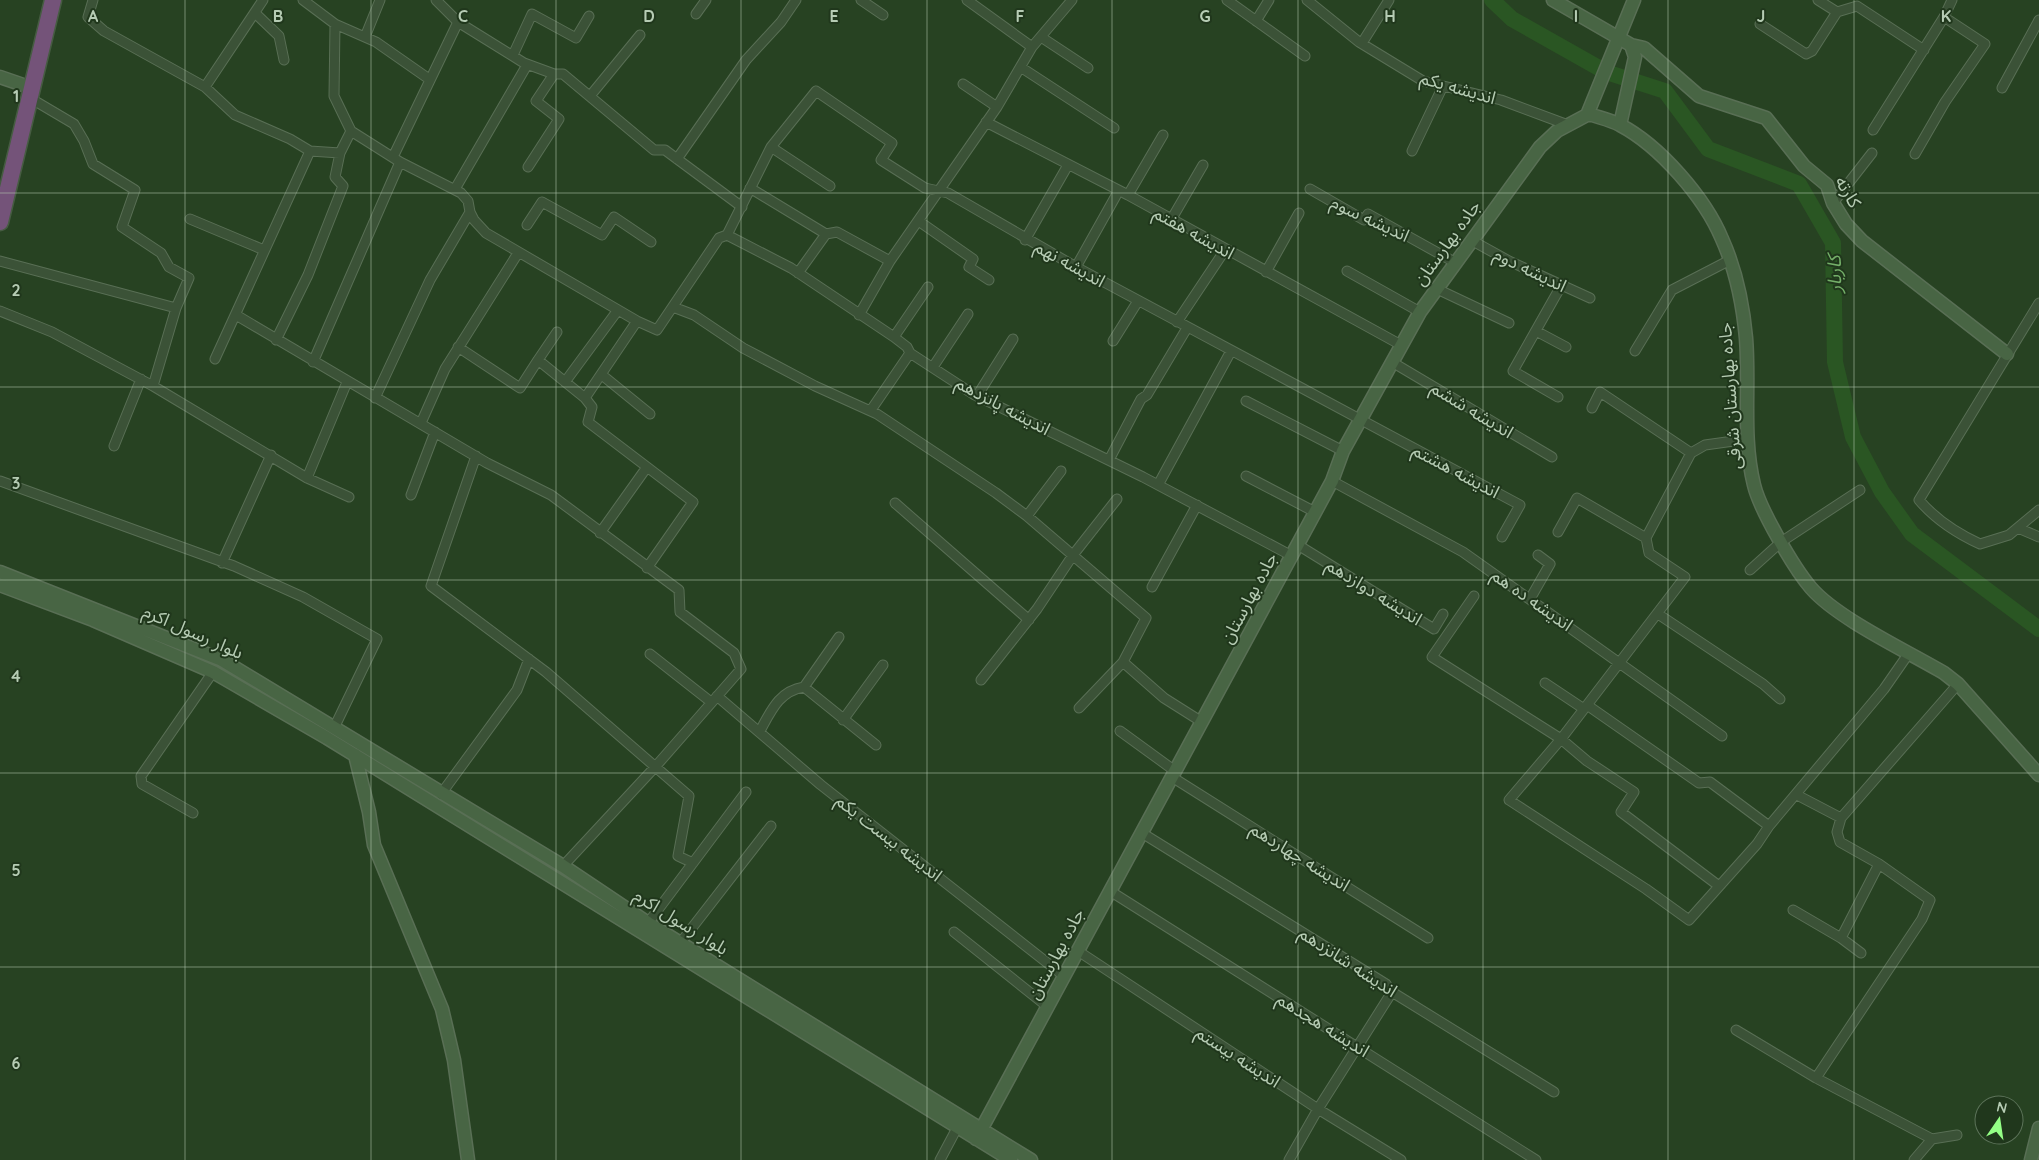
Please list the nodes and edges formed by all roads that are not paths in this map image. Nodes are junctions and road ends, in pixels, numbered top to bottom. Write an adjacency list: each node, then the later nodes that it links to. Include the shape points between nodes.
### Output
1 (53, 0): 52 (highway)
2 (93, 0): 50 (street, via 88,17 104,32)
3 (263, 0): 21 (street)
4 (303, 0): 29 (street)
5 (380, 0): 32 (street)
6 (436, 0): 28 (street)
7 (706, 0): 22 (street)
8 (862, 0): 23 (street)
9 (967, 0): 36 (street)
10 (1072, 0): 33 (street)
11 (1227, 0): 27 (street)
12 (1269, 0): 27 (street)
13 (1307, 0): 35 (street, اندیشه یکم)
14 (1389, 0): 35 (street)
15 (1553, 0): 34 (street, کارته)
16 (1634, 0): 34 (street)
17 (1818, 0): 20 (street)
18 (1952, 0): 25 (street)
19 (792, 2): 69 (street, via 781,22 746,60)
20 (1837, 12): 30 (street, via 1812,51 1806,54); 37 (street, via 1857,6)
21 (255, 13): 41 (street, via 279,36); 50 (street)
22 (696, 14)
23 (883, 15)
24 (589, 16): 39 (street, via 576,38 532,14)
25 (1944, 17): 37 (street); 68 (street, via 1985,44 1945,102)
26 (2039, 20): 51 (street)
27 (1256, 21): 40 (street)
28 (458, 22): 39 (street); 47 (street)
29 (335, 24): 32 (street); 61 (street, via 334,96)
30 (1760, 24)
31 (640, 35): 53 (street)
32 (366, 37): 47 (street)
33 (1041, 37): 36 (street); 44 (street)
34 (1618, 39): 38 (street, کارته); 55 (street)
35 (1362, 43): 49 (street, اندیشه یکم, via 1423,81)
36 (1032, 47): 43 (street)
37 (1924, 50): 60 (street)
38 (1633, 51): 57 (street, via 1628,91); 81 (street, کارته, via 1644,48 1699,96 1766,118 1804,166 1827,185)
39 (512, 54): 42 (street)
40 (1305, 56)
41 (284, 60)
42 (527, 65): 45 (street); 76 (street)
43 (1022, 68): 54 (street); 59 (street)
44 (1088, 68)
45 (554, 74): 53 (street, via 563,74); 73 (street, via 536,101 559,119)
46 (0, 77): 52 (street)
47 (430, 79): 70 (street)
48 (963, 84): 54 (street)
49 (1444, 86): 58 (street, اندیشه یکم, via 1501,100); 65 (street)
50 (205, 87): 64 (street, via 235,115)
51 (2002, 88)
52 (31, 93): 87 (highway); 114 (street, via 74,124 93,164 135,190 122,227 161,253 169,267 189,278)
53 (590, 96): 69 (street, via 654,150 665,150)
54 (997, 107): 56 (street)
55 (1587, 115): 57 (street); 58 (street, جاده بهارستان)
56 (986, 122): 71 (street, اندیشه هفتم); 78 (street)
57 (1614, 123): 98 (street, جاده بهارستان شرقی, via 1661,155 1678,174 1722,238)
58 (1568, 125): 93 (street, جاده بهارستان, via 1540,147)
59 (1114, 128)
60 (1873, 130)
61 (351, 131): 66 (street); 70 (street)
62 (1163, 135): 80 (street)
63 (771, 147): 74 (street); 75 (street); 78 (street, اندیشه نهم, via 816,91 892,144 881,160 925,188)
64 (310, 151): 66 (street); 95 (street)
65 (1412, 151)
66 (340, 153): 129 (street, via 335,177 343,186 308,275)
67 (1872, 153): 81 (street)
68 (1915, 154)
69 (677, 159): 82 (street)
70 (396, 160): 76 (street); 140 (street)
71 (1068, 165): 79 (street, اندیشه هفتم); 92 (street)
72 (1203, 165): 86 (street)
73 (528, 167)
74 (830, 186)
75 (750, 188): 82 (street); 90 (street)
76 (455, 189): 83 (street, via 468,201)
77 (1310, 189): 101 (street, اندیشه سوم, via 1364,220 1368,214)
78 (941, 190): 88 (street); 92 (street, اندیشه نهم)
79 (1118, 192): 80 (street, اندیشه هفتم); 102 (street)
80 (1128, 195): 86 (street, اندیشه هفتم)
81 (1833, 203): 137 (street, کارته, via 1862,241)
82 (742, 207): 91 (street)
83 (470, 212): 97 (street, via 486,233); 150 (street, via 430,280)
84 (1300, 213): 104 (street)
85 (190, 219): 95 (street)
86 (1171, 220): 96 (street, اندیشه هفتم)
87 (0, 222)
88 (920, 222): 100 (street); 106 (street, via 972,259 969,267)
89 (526, 225): 94 (street, via 542,202 602,235 614,217)
90 (826, 234): 100 (street, via 837,232); 105 (street)
91 (727, 236): 105 (street, اندیشه پانزدهم); 113 (street, via 719,238)
92 (1025, 240): 102 (street, اندیشه نهم)
93 (1471, 240): 101 (street, جاده بهارستان); 107 (street, اندیشه دوم)
94 (651, 242)
95 (264, 250): 119 (street)
96 (1225, 250): 104 (street, اندیشه هفتم); 122 (street)
97 (518, 253): 115 (street); 132 (street)
98 (1730, 260): 135 (street, via 1672,290); 159 (street, جاده بهارستان شرقی, via 1746,338)
99 (0, 261): 114 (street)
100 (890, 261): 120 (street)
101 (1456, 263): 109 (street, جاده بهارستان)
102 (1076, 268): 111 (street, اندیشه نهم)
103 (1347, 271): 117 (street)
104 (1266, 272): 131 (street, اندیشه هفتم)
105 (798, 273): 120 (street, اندیشه پانزدهم)
106 (989, 280)
107 (1561, 286): 110 (street, اندیشه دوم); 125 (street)
108 (928, 288): 127 (street)
109 (1435, 288): 117 (street, جاده بهارستان); 123 (street)
110 (1590, 298)
111 (1138, 301): 122 (street, اندیشه نهم); 130 (street)
112 (2038, 304): 137 (street)
113 (673, 307): 121 (street, via 656,330); 154 (street, via 694,315 743,348 815,386)
114 (176, 308): 147 (street)
115 (618, 310): 121 (street); 146 (street)
116 (0, 311): 144 (street, via 52,332)
117 (1420, 312): 131 (street, جاده بهارستان)
118 (968, 314): 142 (street)
119 (236, 315): 129 (street); 138 (street)
120 (859, 315): 127 (street, اندیشه پانزدهم)
121 (637, 321): 143 (street)
122 (1177, 322): 124 (street, اندیشه نهم)
123 (1509, 323)
124 (1187, 328): 134 (street, اندیشه نهم); 166 (street, via 1147,395 1141,399)
125 (1536, 331): 133 (street); 149 (street, via 1513,371)
126 (558, 332): 139 (street)
127 (894, 337): 136 (street, اندیشه پانزدهم)
128 (1013, 339): 148 (street)
129 (276, 340): 140 (street)
130 (1113, 341)
131 (1402, 345): 141 (street, جاده بهارستان)
132 (458, 347): 139 (street, via 520,388); 157 (street)
133 (1566, 347)
134 (1231, 351): 156 (street, اندیشه نهم); 173 (street)
135 (1635, 351)
136 (910, 353): 142 (street, اندیشه پانزدهم); 154 (street)
137 (2007, 354): 183 (street, via 1919,500 1955,533 1980,544 2010,535)
138 (215, 359)
139 (538, 360): 146 (street)
140 (313, 362): 145 (street)
141 (1392, 362): 156 (street, جاده بهارستان); 165 (street, اندیشه ششم)
142 (933, 367): 148 (street, اندیشه پانزدهم)
143 (602, 374): 151 (street); 155 (street)
144 (141, 379): 147 (street); 160 (street)
145 (347, 382): 150 (street); 170 (street)
146 (565, 382): 151 (street)
147 (153, 386): 163 (street)
148 (977, 396): 166 (street, اندیشه پانزدهم)
149 (1558, 397)
150 (375, 398): 157 (street)
151 (585, 398): 167 (street, via 592,407 588,422)
152 (1246, 402): 161 (street)
153 (1592, 408): 162 (street, via 1600,392)
154 (870, 410): 182 (street)
155 (650, 414)
156 (1360, 419): 161 (street, جاده بهارستان); 186 (street, اندیشه هشتم, via 1520,506)
157 (421, 423): 158 (street)
158 (435, 432): 164 (street); 175 (street)
159 (1748, 439): 162 (street, via 1705,445); 189 (street, جاده بهارستان شرقی, via 1754,488)
160 (114, 446)
161 (1343, 451): 172 (street, جاده بهارستان)
162 (1692, 453): 188 (street)
163 (271, 455): 170 (street); 193 (street)
164 (476, 456): 185 (street, via 550,495); 207 (street, via 432,586)
165 (1552, 457)
166 (1109, 460): 173 (street, اندیشه پانزدهم)
167 (647, 467): 185 (street); 194 (street, via 693,502)
168 (1062, 471): 182 (street)
169 (1246, 476): 181 (street)
170 (307, 478): 176 (street)
171 (0, 481): 193 (street)
172 (1332, 481): 181 (street, جاده بهارستان); 200 (street, اندیشه ده هم, via 1463,552)
173 (1158, 485): 179 (street, اندیشه پانزدهم)
174 (1860, 490): 189 (street)
175 (411, 495)
176 (349, 497)
177 (1117, 499): 191 (street)
178 (894, 503): 203 (street)
179 (1197, 505): 190 (street, اندیشه پانزدهم); 198 (street)
180 (2039, 510): 183 (street)
181 (1315, 512): 190 (street, جاده بهارستان)
182 (1027, 516): 191 (street)
183 (2018, 528): 187 (street)
184 (1558, 532): 188 (street, via 1577,498)
185 (600, 533): 194 (street)
186 (1502, 537)
187 (2039, 537)
188 (1646, 538): 202 (street, via 1648,553 1685,577)
189 (1781, 542): 195 (street); 205 (street, جاده بهارستان شرقی, via 1811,588 1824,600)
190 (1295, 550): 201 (street, اندیشه دوازدهم, via 1434,630); 221 (street, جاده بهارستان)
191 (1073, 555): 203 (street); 208 (street, via 1146,618)
192 (1538, 555): 200 (street, via 1550,564)
193 (222, 563): 222 (street, via 304,597 377,639)
194 (648, 568): 216 (street, via 679,590 680,612 734,653 741,668)
195 (1750, 570)
196 (0, 572): 222 (street, بلوار رسول اکرم, via 222,660)
197 (0, 585): 211 (street, بلوار رسول اکرم)
198 (1152, 586)
199 (1474, 596): 226 (street, via 1432,657)
200 (1530, 599): 209 (street, اندیشه ده هم)
201 (1443, 614)
202 (1658, 614): 209 (street); 217 (street, via 1764,684)
203 (1029, 620): 212 (street)
204 (840, 637): 215 (street)
205 (1909, 653): 214 (street, جاده بهارستان شرقی); 234 (street)
206 (650, 654): 216 (street, اندیشه بیست یکم)
207 (529, 659): 229 (street); 233 (street, via 517,690)
208 (1123, 662): 219 (street); 221 (street, via 1164,698)
209 (1620, 664): 218 (street); 225 (street, اندیشه ده هم)
210 (883, 665): 220 (street)
211 (213, 672): 228 (street, بلوار رسول اکرم); 235 (street, via 141,776 142,784)
212 (981, 680)
213 (1545, 683): 218 (street)
214 (1958, 684): 231 (street, جاده بهارستان شرقی); 236 (street)
215 (804, 687): 220 (street); 223 (street, via 791,689 775,704)
216 (714, 699): 223 (street, اندیشه بیست یکم); 229 (street)
217 (1780, 699)
218 (1585, 707): 226 (street); 238 (street, via 1699,783 1710,782)
219 (1079, 708)
220 (843, 720): 227 (street)
221 (1202, 722): 230 (street, جاده بهارستان)
222 (334, 728): 228 (street, بلوار رسول اکرم)
223 (760, 731): 253 (street, اندیشه بیست یکم, via 821,785)
224 (1120, 731): 230 (street, اندیشه چهاردهم)
225 (1722, 736)
226 (1561, 739): 243 (street, via 1587,761 1634,792 1621,812); 243 (street, via 1509,800 1689,920)
227 (876, 745)
228 (358, 749): 233 (street, بلوار رسول اکرم); 261 (street, بلوار رسول اکرم); 266 (street, via 374,845 442,1009 454,1060)
229 (656, 766): 240 (street, via 688,796 678,856); 242 (street)
230 (1173, 774): 239 (street, جاده بهارستان); 248 (street, اندیشه چهاردهم)
231 (2039, 775)
232 (746, 792): 240 (street)
233 (441, 794): 242 (street, بلوار رسول اکرم)
234 (1797, 795): 236 (street); 238 (street)
235 (193, 813)
236 (1841, 818): 241 (street, via 1837,832 1840,842)
237 (771, 826): 250 (street)
238 (1769, 826): 243 (street)
239 (1142, 833): 244 (street, جاده بهارستان); 254 (street, اندیشه شانزدهم, via 1386,984)
240 (693, 863): 246 (street)
241 (1879, 864): 249 (street); 258 (street, via 1930,900 1922,919)
242 (563, 866): 246 (street, بلوار رسول اکرم)
243 (1719, 886)
244 (1110, 891): 251 (street, جاده بهارستان); 257 (street, اندیشه هجدهم)
245 (1793, 910): 249 (street)
246 (648, 923): 250 (street, بلوار رسول اکرم)
247 (954, 932): 255 (street)
248 (1428, 938)
249 (1842, 938): 252 (street)
250 (681, 942): 263 (street, بلوار رسول اکرم)
251 (1078, 951): 253 (street, جاده بهارستان); 260 (street, اندیشه بیستم)
252 (1861, 953)
253 (1064, 976): 255 (street, جاده بهارستان)
254 (1392, 992): 257 (street); 259 (street, اندیشه شانزدهم)
255 (1048, 1006): 263 (street, جاده بهارستان)
256 (1736, 1030): 258 (street)
257 (1358, 1048): 260 (street); 272 (street, اندیشه هجدهم)
258 (1816, 1078): 265 (street)
259 (1554, 1092)
260 (1318, 1109): 270 (street); 271 (street, اندیشه بیستم)
261 (957, 1128): 263 (street, بلوار رسول اکرم); 267 (street)
262 (2039, 1128): 274 (street)
263 (979, 1135): 268 (street, بلوار رسول اکرم); 269 (street, بلوار رسول اکرم)
264 (1957, 1135): 265 (street)
265 (1932, 1139): 273 (street)
266 (468, 1160)
267 (940, 1160)
268 (1010, 1160)
269 (1031, 1160)
270 (1289, 1160)
271 (1401, 1160)
272 (1536, 1160)
273 (1914, 1160)
274 (2032, 1160)

